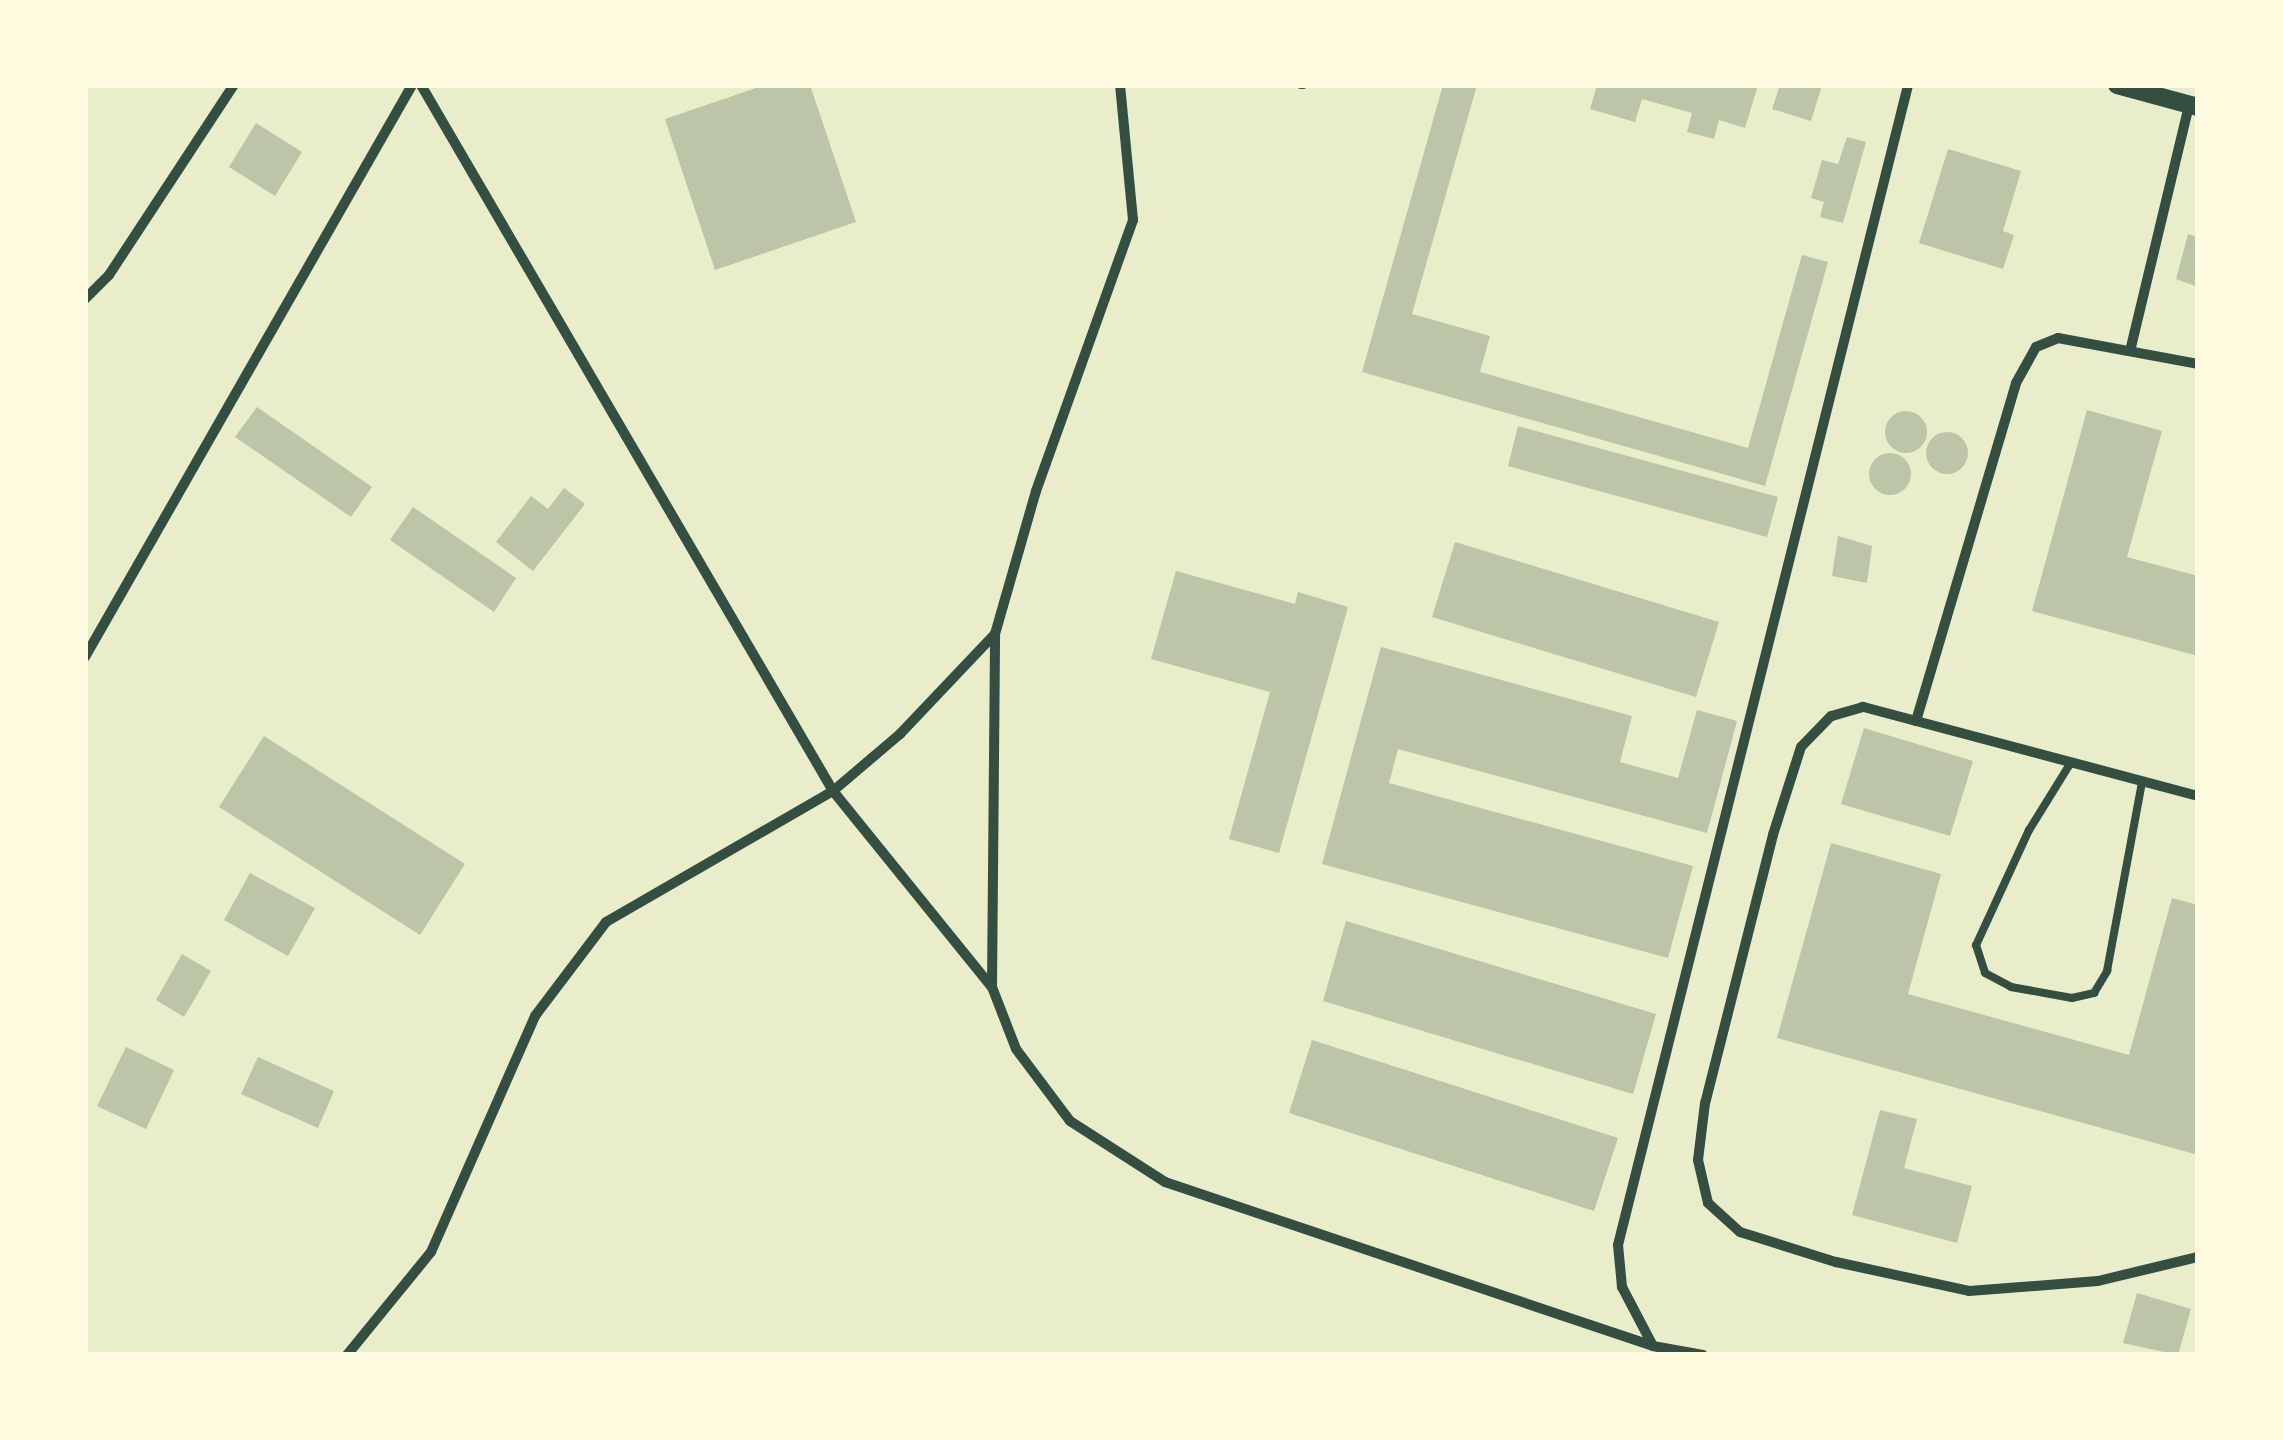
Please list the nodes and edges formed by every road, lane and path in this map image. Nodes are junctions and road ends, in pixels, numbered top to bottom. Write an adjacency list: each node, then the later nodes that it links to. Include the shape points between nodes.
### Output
1 (234, 85): 8 (street, via 109,275)
2 (412, 85): 12 (street)
3 (421, 85): 16 (street)
4 (1120, 85): 11 (street, via 1133,220 1036,491)
5 (1908, 85): 20 (street, via 1618,1245 1622,1287)
6 (2117, 85): 7 (street)
7 (2193, 106): 9 (street)
8 (85, 299)
9 (2131, 347): 10 (street); 13 (street, via 2058,338 2036,347 2016,382)
10 (2198, 364)
11 (995, 634): 16 (street, via 900,734); 18 (street)
12 (85, 656)
13 (1916, 721): 14 (street); 19 (street, via 1863,707 1830,716 1801,747 1705,1104 1698,1160 1708,1203 1740,1232 1836,1262 1969,1291 2098,1281)
14 (2070, 764): 15 (street); 15 (lane, via 2029,830 1976,945 1985,973 2011,987 2072,998 2094,993 2107,971)
15 (2142, 782): 17 (street)
16 (833, 791): 18 (street); 21 (street, via 606,922 535,1016 431,1252)
17 (2198, 796)
18 (992, 987): 20 (street, via 1016,1050 1070,1121 1165,1182)
19 (2198, 1258)
20 (1653, 1346): 22 (street)
21 (347, 1355)
22 (1703, 1355)

